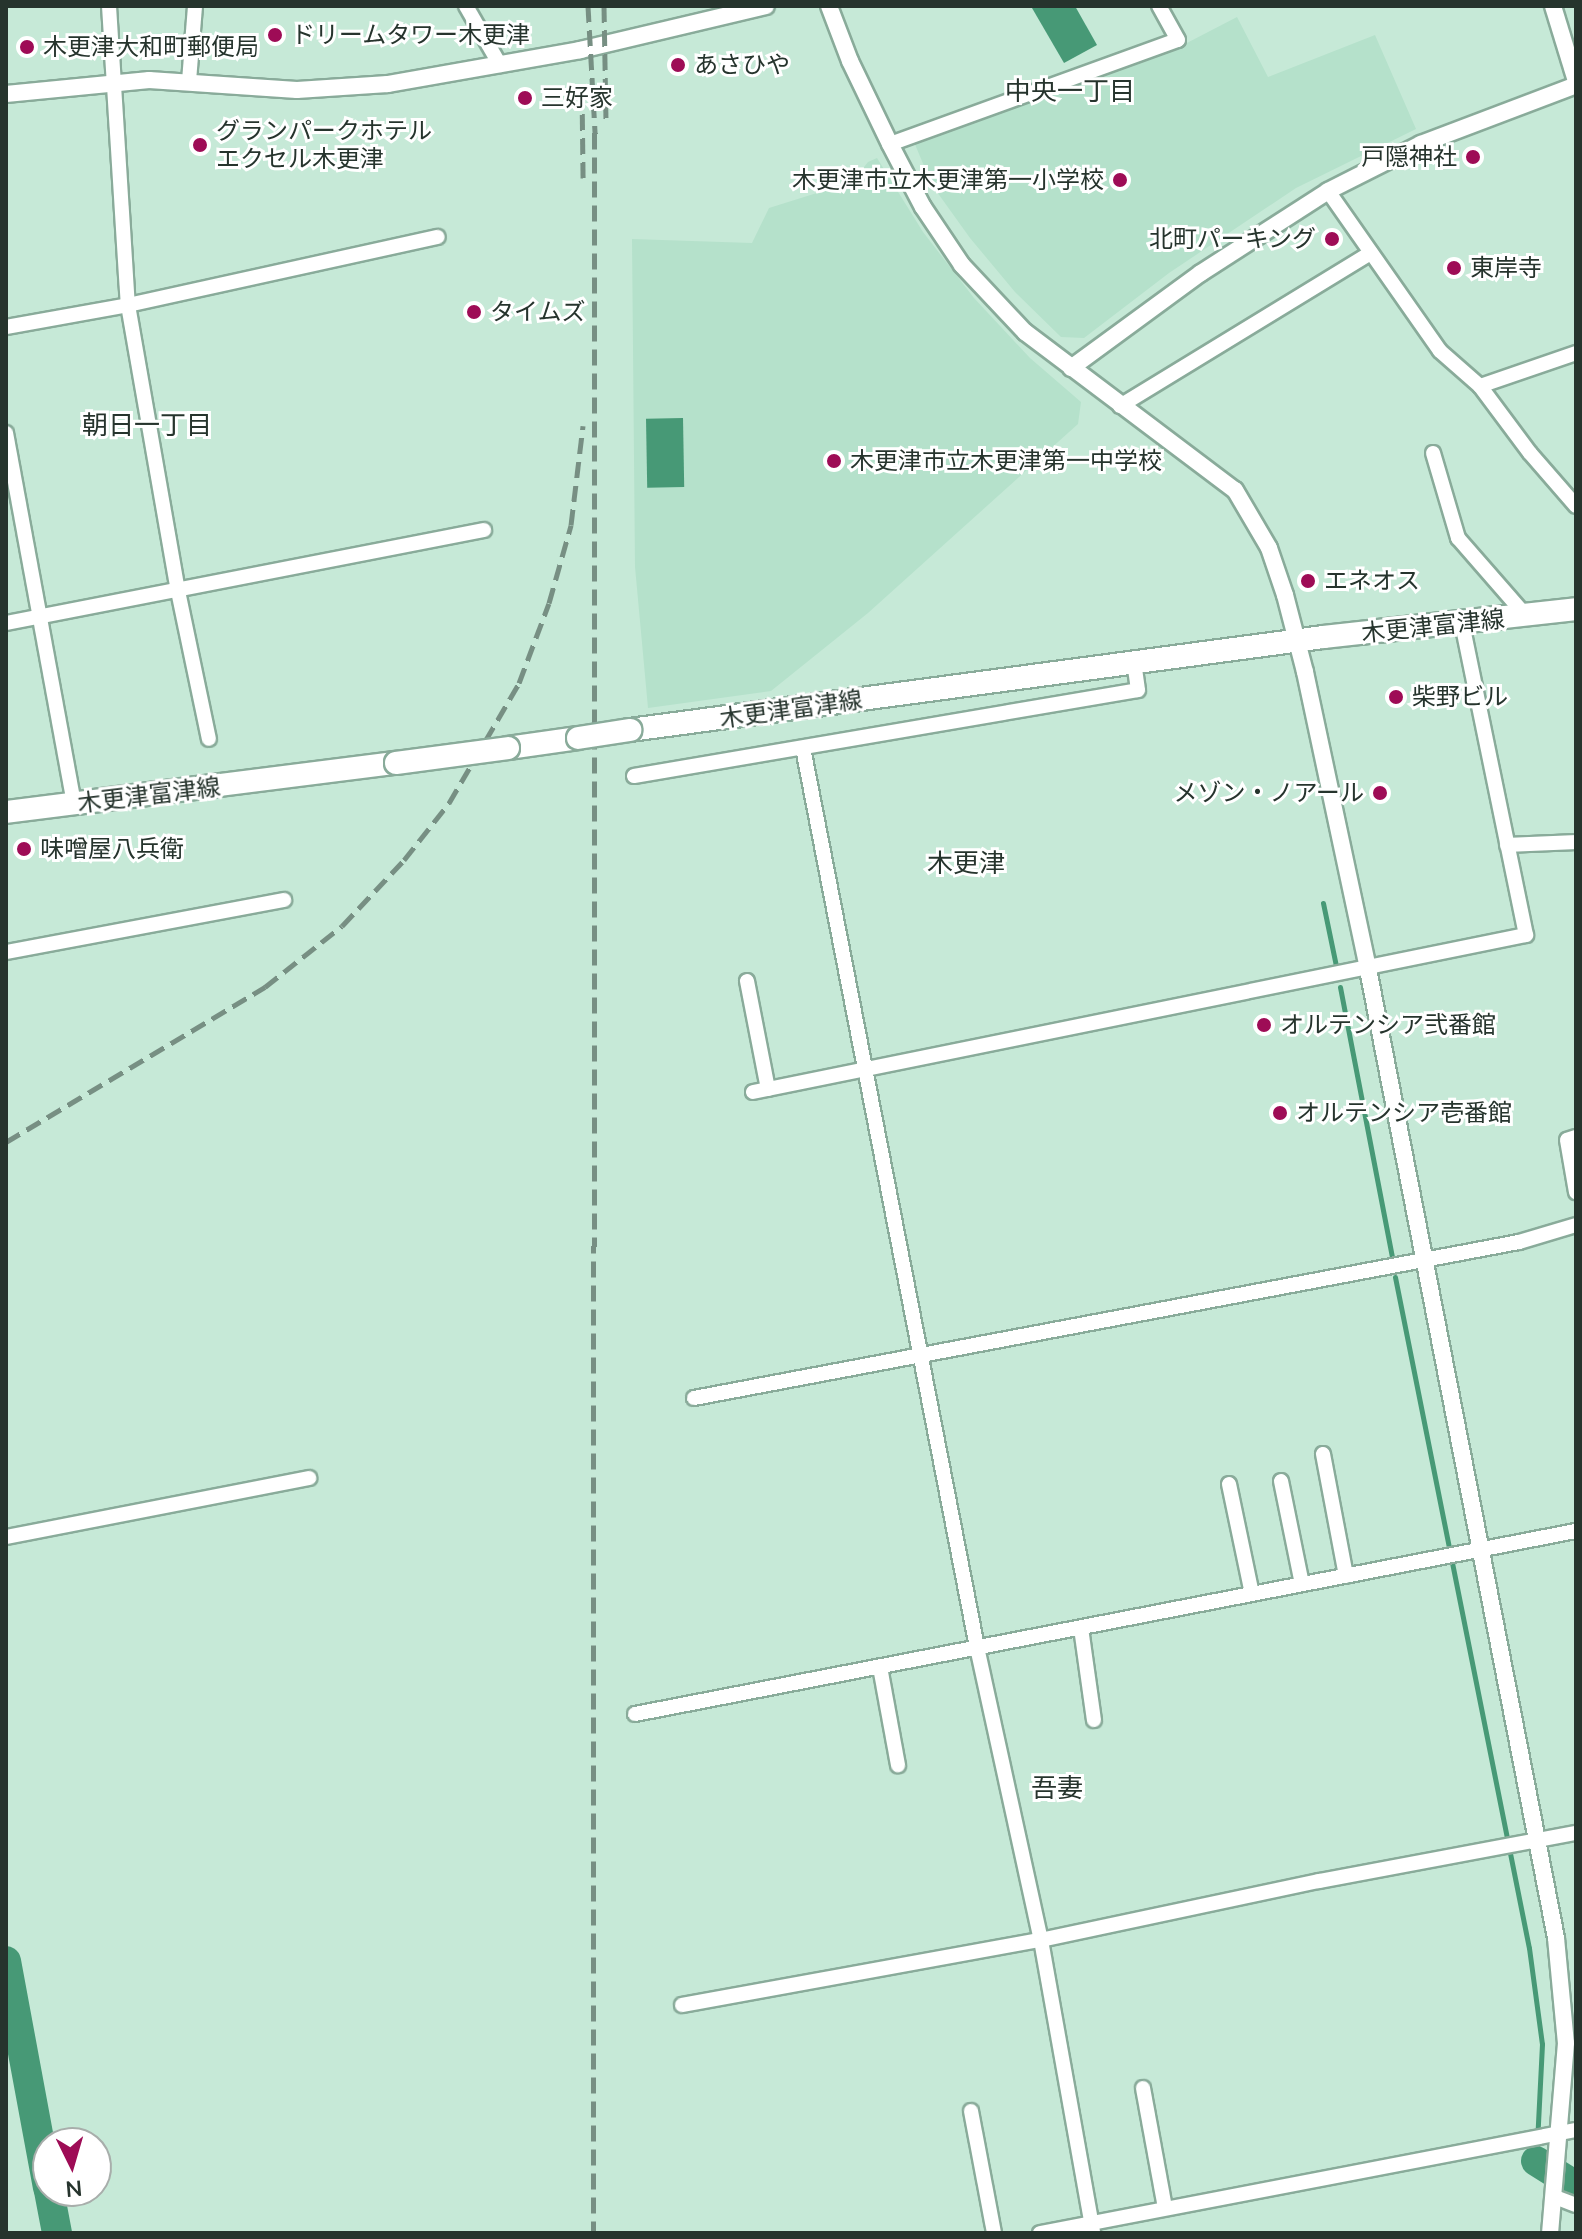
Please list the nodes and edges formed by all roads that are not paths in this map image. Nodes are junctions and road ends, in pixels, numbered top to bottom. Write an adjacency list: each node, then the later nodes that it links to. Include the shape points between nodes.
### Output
1 (109, 6): 10 (street)
2 (195, 6): 9 (street)
3 (466, 6): 8 (street)
4 (766, 6): 8 (street)
5 (829, 6): 13 (street)
6 (1159, 6): 13 (street, via 1178,40)
7 (1553, 6): 11 (street)
8 (500, 65): 9 (street, via 326,89)
9 (189, 81): 10 (street)
10 (113, 82): 12 (street); 17 (street)
11 (1576, 83): 14 (street, via 1421,144)
12 (6, 94)
13 (890, 144): 20 (street, via 962,265 1025,332)
14 (1328, 191): 16 (street); 20 (street, via 1201,273)
15 (438, 237): 17 (street)
16 (1371, 253): 21 (street, via 1440,351); 22 (street)
17 (128, 305): 18 (street); 27 (street)
18 (6, 327)
19 (1576, 353): 21 (street)
20 (1071, 368): 22 (street)
21 (1480, 386): 25 (street)
22 (1120, 406): 33 (street, via 1244,500 1269,548)
23 (6, 433): 29 (street)
24 (1433, 453): 30 (street, via 1458,538)
25 (1576, 506)
26 (484, 530): 27 (street)
27 (178, 591): 29 (street); 35 (street)
28 (1576, 609): 30 (main road, 木更津富津線)
29 (41, 616): 31 (street); 38 (street)
30 (1526, 616): 32 (main road, 木更津富津線)
31 (6, 623)
32 (1462, 624): 33 (main road, 木更津富津線); 41 (street)
33 (1296, 641): 34 (main road, 木更津富津線); 44 (street)
34 (1134, 662): 36 (street, via 1138,690); 38 (main road, 木更津富津線, bridge)
35 (209, 739)
36 (803, 748): 37 (street); 46 (street)
37 (634, 776)
38 (74, 804): 39 (main road, 木更津富津線)
39 (6, 812)
40 (1576, 842): 41 (street)
41 (1507, 845): 44 (street, via 1526,935)
42 (284, 900): 43 (street)
43 (6, 952)
44 (1368, 969): 46 (street); 50 (street)
45 (747, 981): 46 (street, via 761,1091)
46 (864, 1068): 51 (street)
47 (1576, 1137): 48 (street, via 1567,1140)
48 (1576, 1192)
49 (1576, 1225): 50 (street, via 1519,1242)
50 (1423, 1259): 51 (street); 59 (street)
51 (921, 1356): 52 (street); 64 (street)
52 (694, 1398)
53 (1323, 1454): 60 (street)
54 (309, 1478): 58 (street)
55 (1281, 1481): 61 (street)
56 (1229, 1484): 62 (street)
57 (1576, 1531): 59 (street)
58 (6, 1537)
59 (1479, 1550): 60 (street); 70 (street)
60 (1346, 1576): 61 (street)
61 (1302, 1584): 62 (street)
62 (1252, 1594): 63 (street)
63 (1081, 1628): 64 (street); 67 (street)
64 (977, 1647): 65 (street); 71 (street)
65 (880, 1667): 66 (street); 68 (street)
66 (635, 1714)
67 (1094, 1720)
68 (898, 1765)
69 (1576, 1833): 70 (street)
70 (1535, 1841): 71 (street); 75 (street, via 1563,1994)
71 (1041, 1940): 72 (street); 79 (street)
72 (682, 2005)
73 (1143, 2088): 78 (street)
74 (971, 2111): 80 (street)
75 (1568, 2132): 76 (street); 78 (street)
76 (1555, 2197): 77 (street); 82 (street)
77 (1576, 2205)
78 (1165, 2208): 79 (street)
79 (1092, 2228): 81 (street)
80 (994, 2233)
81 (1040, 2233)
82 (1550, 2233)

